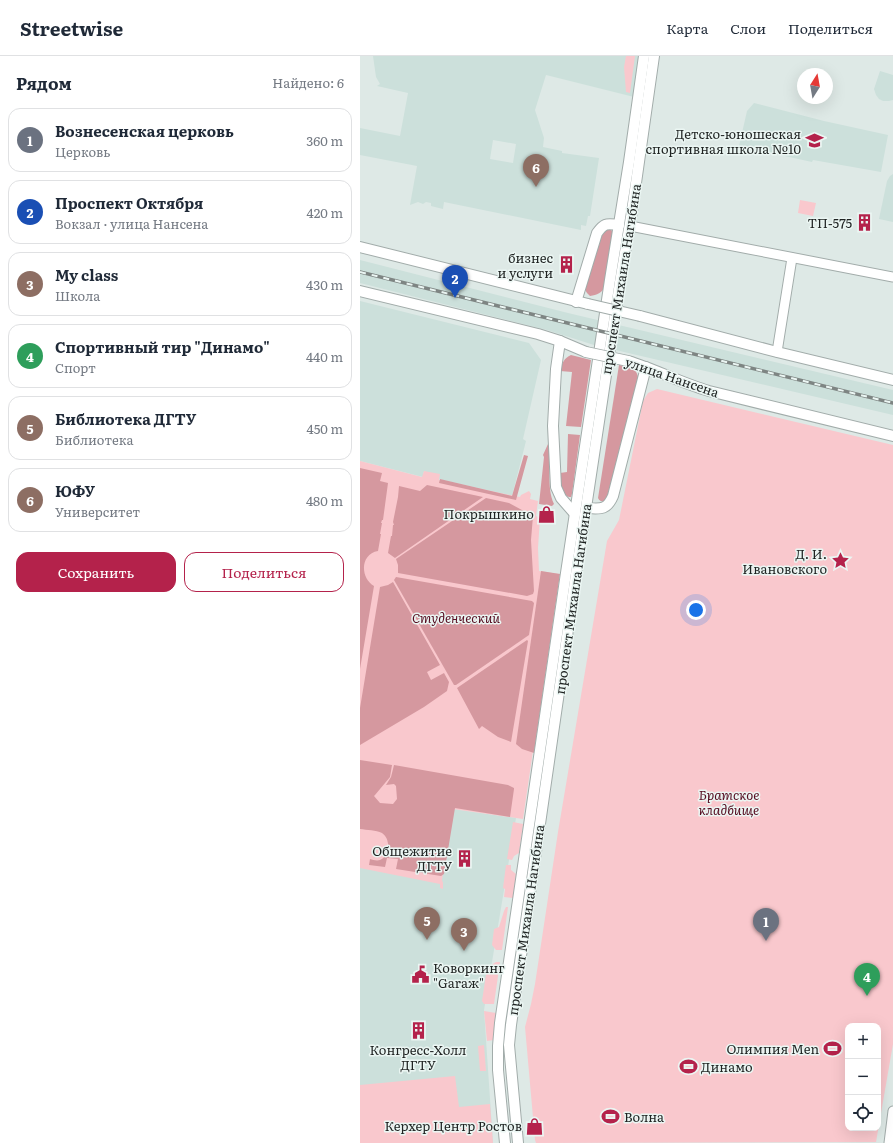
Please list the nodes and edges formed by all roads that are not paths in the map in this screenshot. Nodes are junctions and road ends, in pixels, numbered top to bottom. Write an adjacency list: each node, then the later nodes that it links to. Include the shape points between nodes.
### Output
1 (644, 56): 3 (main road, проспект Михаила Нагибина)
2 (654, 56): 4 (main road, проспект Михаила Нагибина)
3 (619, 225): 9 (main road, via 607,224 597,233); 18 (main road, проспект Михаила Нагибина)
4 (630, 226): 6 (street); 20 (main road, проспект Михаила Нагибина)
5 (360, 247): 9 (main road)
6 (792, 258): 7 (street); 13 (street)
7 (893, 277)
8 (360, 291): 10 (main road, улица Нансена)
9 (576, 302): 13 (main road, bridge)
10 (538, 334): 11 (main road, улица Нансена); 14 (main road, via 552,348)
11 (560, 341): 12 (main road, улица Нансена); 14 (main road)
12 (581, 350): 14 (main road, via 565,353); 15 (main road, улица Нансена, bridge)
13 (777, 352): 16 (main road)
14 (557, 362): 19 (main road, via 553,426 556,484 559,496)
15 (646, 367): 17 (main road, улица Нансена, via 709,391); 20 (main road, via 613,496 605,507)
16 (893, 380)
17 (893, 436)
18 (578, 499): 19 (main road); 21 (main road, проспект Михаила Нагибина)
19 (565, 502): 21 (main road)
20 (586, 508): 24 (main road, проспект Михаила Нагибина, via 511,1025 509,1045)
21 (575, 514): 23 (main road, проспект Михаила Нагибина, via 498,1046)
22 (893, 1111): 25 (street)
23 (505, 1143)
24 (518, 1143)
25 (889, 1143)

